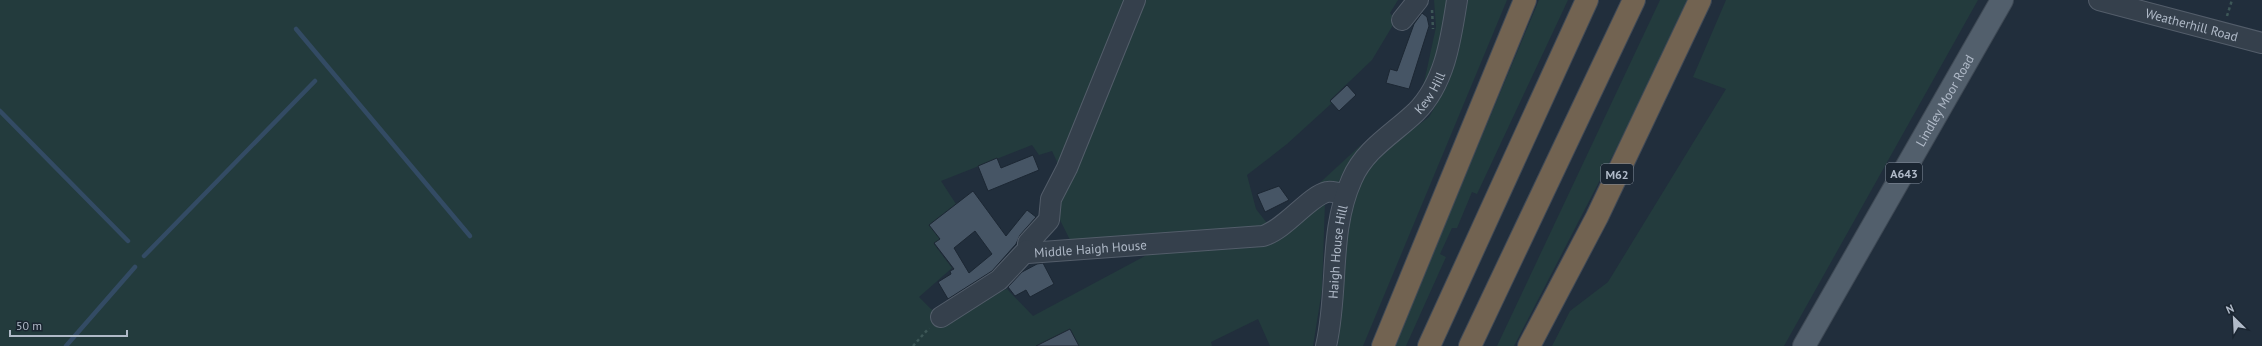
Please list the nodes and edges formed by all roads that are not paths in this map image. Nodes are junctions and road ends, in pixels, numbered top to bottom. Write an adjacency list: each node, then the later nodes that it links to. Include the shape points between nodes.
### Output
1 (1135, 0): 14 (street, Middle Haigh House, via 1067,168 1051,199 1049,220 1028,243)
2 (1418, 0): 10 (street)
3 (1457, 0): 12 (street, Kew Hill, via 1444,65 1432,90 1416,112 1386,136)
4 (1526, 0): 17 (highway)
5 (1587, 0): 18 (highway)
6 (1634, 0): 19 (highway)
7 (1700, 0): 20 (highway, M62, via 1597,217)
8 (2002, 0): 21 (main road, Lindley Moor Road / A643)
9 (2099, 0): 11 (street, Weatherhill Road)
10 (1402, 20)
11 (2262, 43)
12 (1362, 161): 13 (street, Haigh House Hill)
13 (1345, 195): 14 (street, Middle Haigh House, via 1333,192 1320,195 1273,233 1263,236 1028,253); 16 (street, Haigh House Hill, via 1337,228)
14 (1027, 250): 15 (street, via 998,280)
15 (941, 317)
16 (1326, 346)
17 (1383, 346)
18 (1429, 346)
19 (1470, 346)
20 (1529, 346)
21 (1804, 346)

